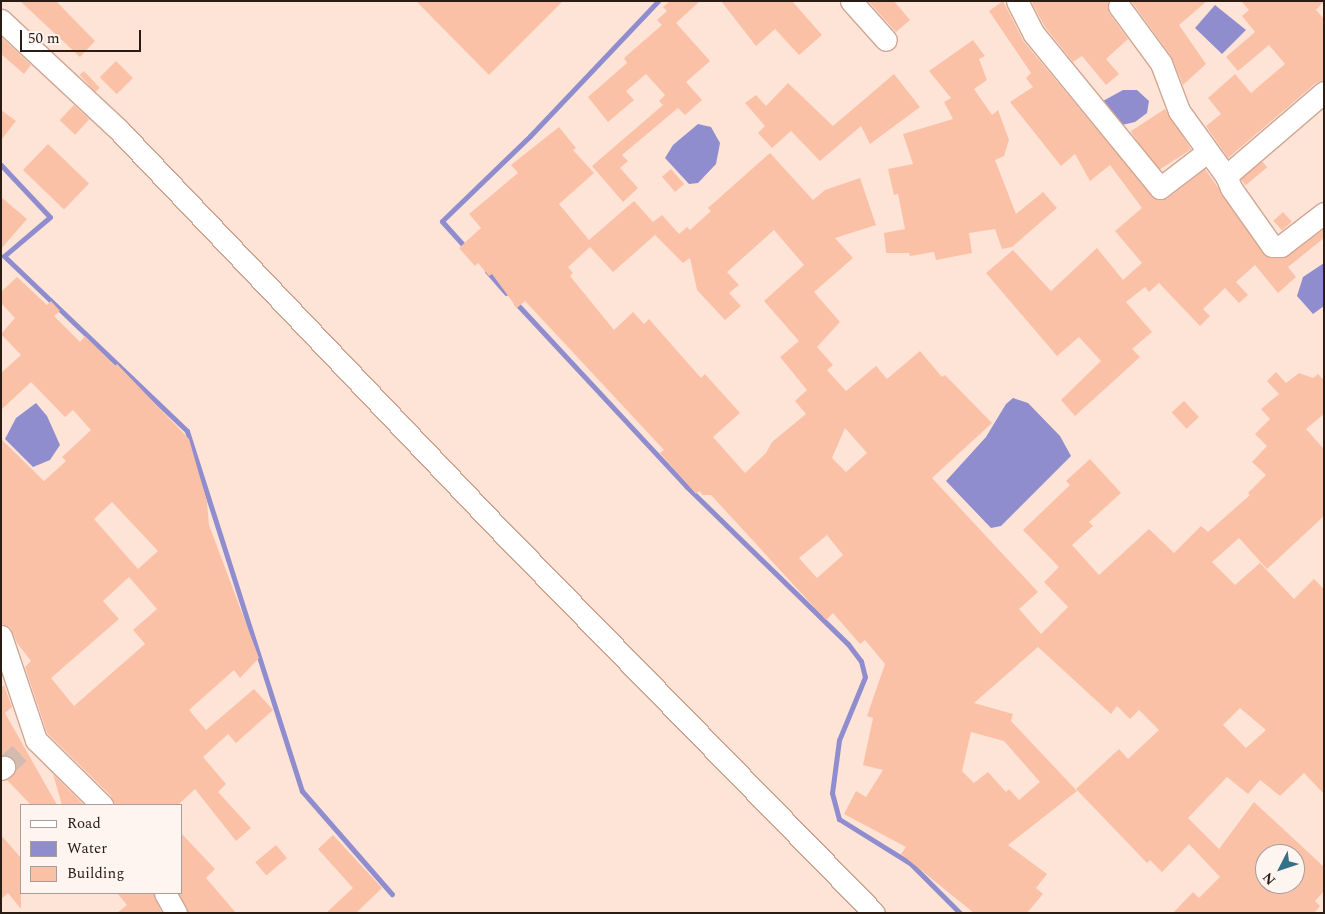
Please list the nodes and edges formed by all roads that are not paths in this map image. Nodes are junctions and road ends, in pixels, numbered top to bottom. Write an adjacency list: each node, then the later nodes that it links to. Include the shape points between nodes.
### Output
1 (851, 1): 5 (street)
2 (1017, 1): 7 (street, via 1034,34 1160,188)
3 (1119, 6): 7 (street, via 1161,63 1179,111)
4 (1, 20): 14 (street, via 118,129 495,525)
5 (886, 40)
6 (1324, 92): 8 (street)
7 (1207, 152): 8 (street)
8 (1226, 176): 9 (street, via 1236,196 1272,246 1282,246)
9 (1324, 213)
10 (1, 636): 11 (street, via 30,744)
11 (101, 804)
12 (166, 894): 13 (street)
13 (176, 913)
14 (874, 913)

